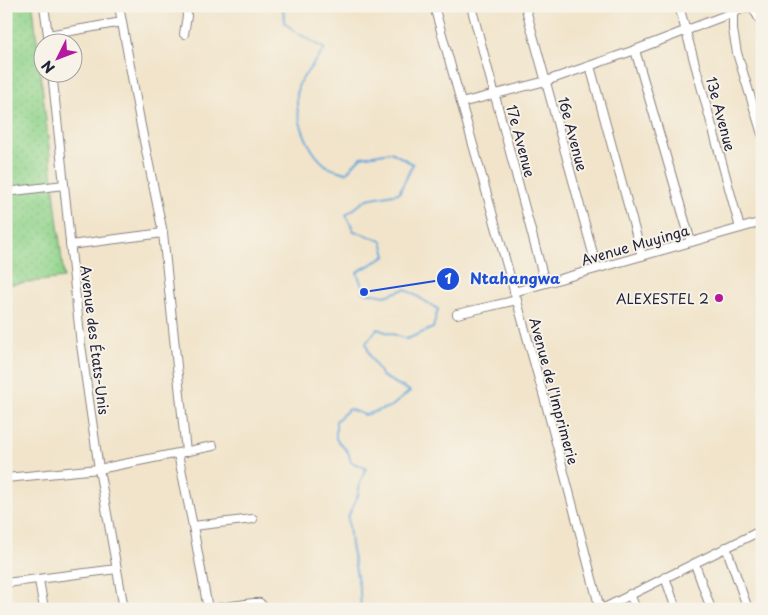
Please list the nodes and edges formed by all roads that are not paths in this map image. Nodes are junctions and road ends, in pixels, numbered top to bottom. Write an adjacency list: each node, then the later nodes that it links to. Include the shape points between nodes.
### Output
1 (44, 6): 13 (street)
2 (119, 6): 10 (street)
3 (186, 6): 15 (street)
4 (434, 6): 21 (street, Avenue de l'Imprimerie)
5 (471, 6): 20 (street, 17e Avenue)
6 (526, 6): 18 (street, 16e Avenue)
7 (679, 6): 12 (street, 13e Avenue)
8 (751, 6): 9 (street); 11 (street)
9 (732, 10): 12 (street); 22 (street, via 732,30)
10 (122, 22): 14 (street); 27 (street)
11 (762, 24)
12 (686, 31): 16 (street); 26 (street, 13e Avenue)
13 (47, 32)
14 (78, 32)
15 (184, 34)
16 (635, 50): 17 (street); 28 (street)
17 (590, 66): 18 (street); 30 (street)
18 (546, 81): 20 (street); 31 (street, 16e Avenue)
19 (53, 82): 23 (street, Avenue des États-Unis)
20 (496, 95): 21 (street); 32 (street, 17e Avenue)
21 (461, 103): 33 (street, Avenue de l'Imprimerie)
22 (762, 134)
23 (64, 184): 24 (street); 29 (street, Avenue des États-Unis)
24 (6, 192)
25 (762, 222): 26 (street, Avenue Muyinga)
26 (740, 228): 28 (street, Avenue Muyinga)
27 (163, 233): 29 (street); 36 (street)
28 (691, 242): 30 (street, Avenue Muyinga)
29 (70, 245): 37 (street, Avenue des États-Unis)
30 (642, 256): 31 (street, Avenue Muyinga)
31 (597, 268): 32 (street, Avenue Muyinga)
32 (546, 283): 33 (street, Avenue Muyinga)
33 (515, 296): 34 (street, Avenue Muyinga); 53 (street, Avenue de l'Imprimerie)
34 (457, 314)
35 (213, 446): 36 (street)
36 (182, 453): 37 (street); 40 (street)
37 (99, 469): 38 (street); 44 (street, Avenue des États-Unis)
38 (6, 478)
39 (254, 519): 40 (street)
40 (193, 526): 51 (street)
41 (761, 533): 42 (street)
42 (726, 547): 43 (street); 57 (street)
43 (695, 564): 45 (street); 56 (street)
44 (117, 569): 46 (street); 50 (street, Avenue des États-Unis)
45 (665, 578): 48 (street); 55 (street)
46 (39, 580): 47 (street); 49 (street)
47 (6, 583)
48 (630, 594): 53 (street); 54 (street)
49 (44, 609)
50 (124, 609)
51 (209, 609): 52 (street, via 260,603)
52 (265, 609)
53 (601, 609)
54 (636, 609)
55 (676, 609)
56 (710, 609)
57 (748, 609)

